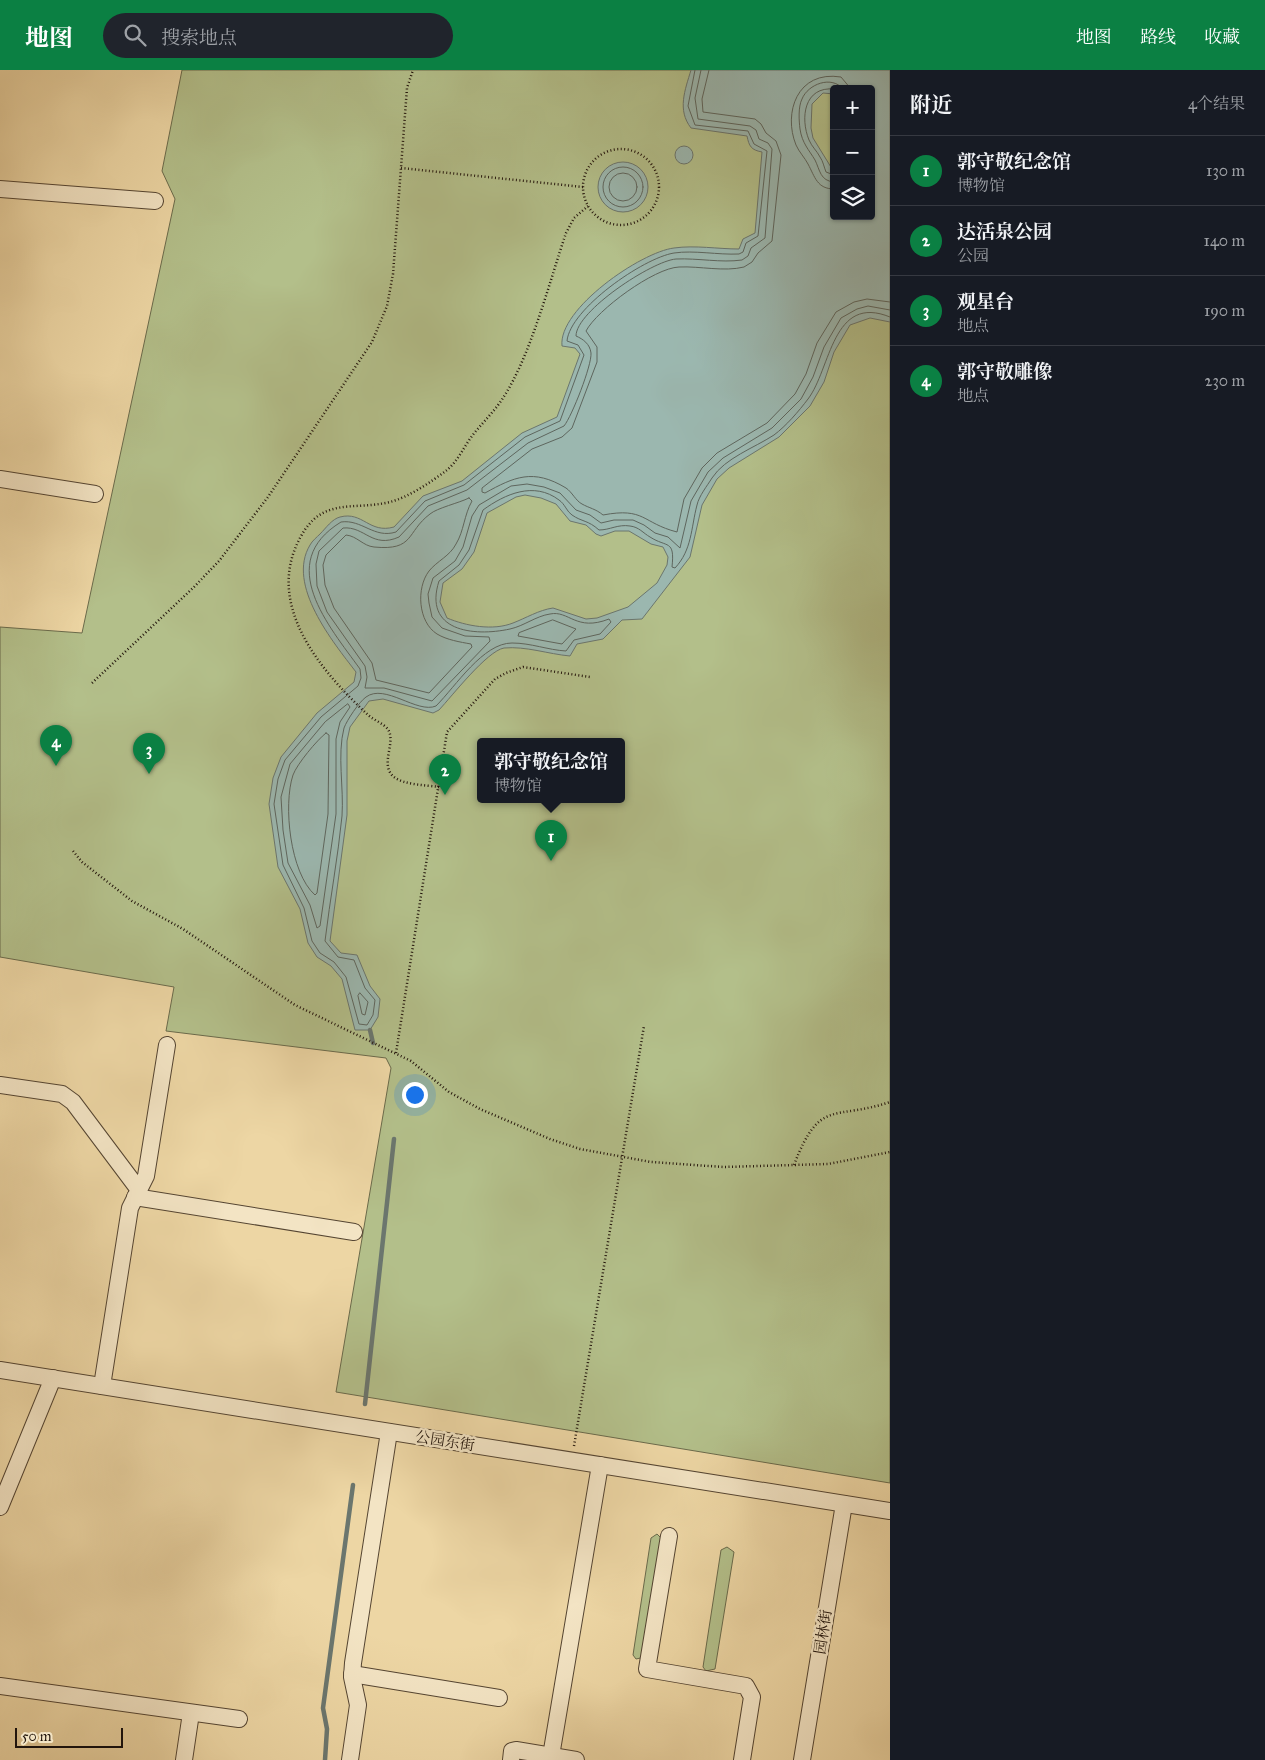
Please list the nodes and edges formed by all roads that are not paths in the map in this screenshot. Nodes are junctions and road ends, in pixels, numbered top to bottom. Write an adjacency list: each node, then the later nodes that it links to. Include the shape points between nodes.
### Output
1 (0, 189): 2 (street)
2 (155, 201)
3 (0, 479): 4 (street)
4 (95, 494)
5 (166, 1046): 7 (street, via 146,1176)
6 (0, 1085): 7 (street, via 68,1097)
7 (137, 1194): 8 (street); 11 (street, via 130,1208)
8 (354, 1232)
9 (0, 1370): 10 (street, 公园东街)
10 (53, 1378): 11 (street, 公园东街); 15 (street)
11 (102, 1386): 12 (street, 公园东街)
12 (389, 1432): 13 (street, 公园东街); 18 (street)
13 (600, 1465): 14 (street, 公园东街); 23 (street)
14 (844, 1504): 16 (street, 公园东街); 29 (street, 园林街)
15 (0, 1507)
16 (890, 1511)
17 (669, 1536): 28 (street, via 647,1670 750,1689 752,1697)
18 (352, 1674): 20 (street); 25 (street, via 358,1705)
19 (0, 1686): 21 (street)
20 (499, 1698)
21 (191, 1713): 22 (street); 24 (street)
22 (240, 1719)
23 (551, 1756): 26 (street, via 516,1750 512,1751); 27 (street)
24 (184, 1760)
25 (350, 1760)
26 (511, 1760)
27 (576, 1760)
28 (742, 1760)
29 (802, 1760)

